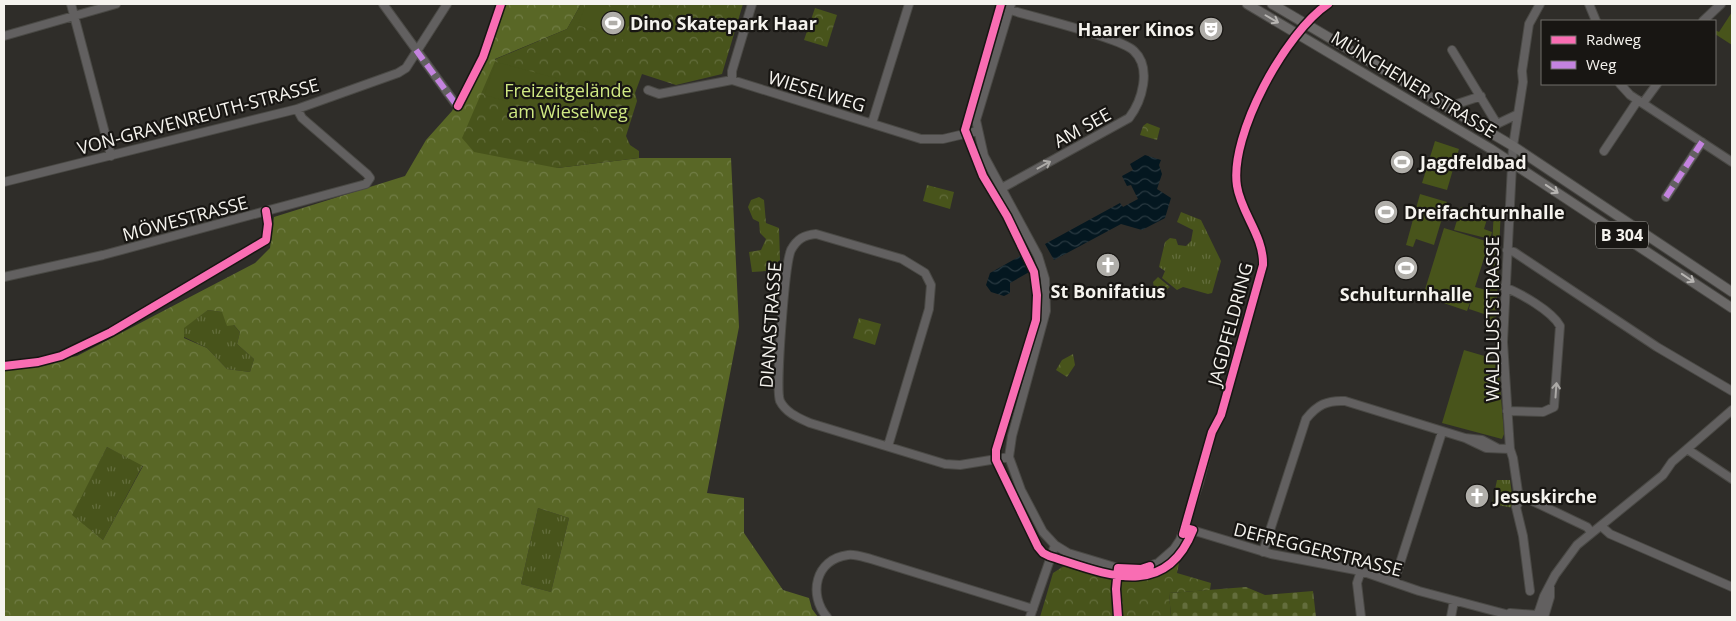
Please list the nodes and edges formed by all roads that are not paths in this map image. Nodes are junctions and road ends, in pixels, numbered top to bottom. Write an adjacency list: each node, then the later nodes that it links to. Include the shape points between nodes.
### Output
1 (70, 4): 14 (street)
2 (116, 4): 14 (street)
3 (383, 4): 20 (street)
4 (447, 4): 20 (street, VON-GRAVENREUTH-STRASSE)
5 (752, 4): 22 (street, via 732,70)
6 (909, 4): 32 (street)
7 (1247, 4): 18 (main road, MÜNCHENER STRASSE / B 304, one-way to 18)
8 (1272, 4): 17 (main road, MÜNCHENER STRASSE / B 304)
9 (1328, 4): 17 (street, JAGDFELDRING)
10 (1540, 4): 31 (street, WALDLUSTSTRASSE, via 1529,24)
11 (1590, 4): 15 (street)
12 (1721, 4): 16 (street)
13 (1011, 7): 34 (street, JAGDFELDRING, via 979,107); 43 (street, AM SEE, one-way to 13, via 1128,118 1133,112 1144,76 1140,57 1124,44)
14 (74, 15): 19 (street); 39 (street)
15 (1596, 20)
16 (1704, 20)
17 (1306, 23): 18 (street, JAGDFELDRING); 29 (main road, MÜNCHENER STRASSE / B 304)
18 (1296, 34): 40 (main road, MÜNCHENER STRASSE / B 304); 61 (street, JAGDFELDRING, via 1257,98 1238,157 1240,200 1261,247 1262,269)
19 (4, 36)
20 (416, 50): 28 (street); 30 (street, VON-GRAVENREUTH-STRASSE, via 406,68 398,73)
21 (1452, 50): 26 (street)
22 (732, 80): 25 (street, WIESELWEG, via 659,94); 32 (street, WIESELWEG)
23 (1621, 85): 27 (street)
24 (1656, 85): 27 (street)
25 (648, 90)
26 (1481, 96): 29 (street); 33 (street)
27 (1641, 101): 36 (street); 38 (street)
28 (455, 103)
29 (1448, 106): 35 (main road, MÜNCHENER STRASSE / B 304)
30 (298, 109): 39 (street, VON-GRAVENREUTH-STRASSE); 46 (street, MÖWESTRASSE, via 302,118 370,178 359,186 176,236)
31 (1516, 115): 33 (street); 37 (street, WALDLUSTSTRASSE)
32 (872, 123): 34 (street, WIESELWEG, via 931,140)
33 (1497, 124): 35 (street)
34 (977, 131): 43 (street, JAGDFELDRING, via 984,156)
35 (1492, 133): 37 (main road, MÜNCHENER STRASSE / B 304)
36 (1702, 142): 41 (street); 44 (street)
37 (1513, 146): 40 (street, WALDLUSTSTRASSE); 48 (main road, B 304)
38 (1604, 151)
39 (111, 156): 42 (street, VON-GRAVENREUTH-STRASSE)
40 (1512, 162): 45 (street, WALDLUSTSTRASSE); 49 (main road, B 304, one-way to 49)
41 (1732, 162)
42 (4, 182)
43 (1002, 188): 57 (street, JAGDFELDRING, via 1038,256 1047,300 1044,324)
44 (1666, 197)
45 (1506, 250): 47 (street, WALDLUSTSTRASSE); 50 (street, via 1514,252 1657,347)
46 (4, 277)
47 (1504, 287): 52 (street, WALDLUSTSTRASSE); 52 (street, one-way to 47, via 1544,412 1554,407 1560,326 1548,313)
48 (1732, 292)
49 (1732, 308)
50 (1732, 391)
51 (1732, 410): 56 (street)
52 (1507, 411): 55 (street, WALDLUSTSTRASSE)
53 (1442, 432): 55 (street, via 1486,448); 64 (street, via 1344,401 1317,406 1306,419); 66 (street)
54 (888, 446): 54 (street, DIANASTRASSE, via 800,419 791,414 780,400 778,380 788,263 794,244 807,235 902,259 925,273 931,285 929,309); 57 (street, DIANASTRASSE, via 945,464 960,465)
55 (1510, 449): 59 (street, WALDLUSTSTRASSE, via 1518,492)
56 (1688, 449): 58 (street); 60 (street, via 1672,462 1663,475)
57 (1009, 457): 63 (street, JAGDFELDRING, via 1021,490 1043,532)
58 (1732, 479)
59 (1522, 496): 62 (street, via 1588,527); 68 (street, WALDLUSTSTRASSE, via 1516,506)
60 (1601, 526): 62 (street); 67 (street, via 1610,534)
61 (1185, 528): 63 (street, JAGDFELDRING, via 1168,556 1141,569 1118,568); 64 (street, DEFREGGERSTRASSE)
62 (1591, 532): 72 (street, via 1570,553 1544,596)
63 (1055, 545): 70 (street)
64 (1263, 552): 65 (street, DEFREGGERSTRASSE)
65 (1361, 571): 66 (street, DEFREGGERSTRASSE); 75 (street, via 1357,583)
66 (1394, 582): 69 (street, DEFREGGERSTRASSE)
67 (1732, 587)
68 (1530, 591)
69 (1454, 600): 71 (street, DEFREGGERSTRASSE); 76 (street)
70 (1033, 609): 73 (street, via 848,554 831,561 818,575 817,603); 74 (street)
71 (1503, 612): 72 (street, DEFREGGERSTRASSE); 77 (street, DEFREGGERSTRASSE)
72 (1540, 616)
73 (827, 617)
74 (1030, 617)
75 (1361, 617)
76 (1451, 617)
77 (1517, 617)

